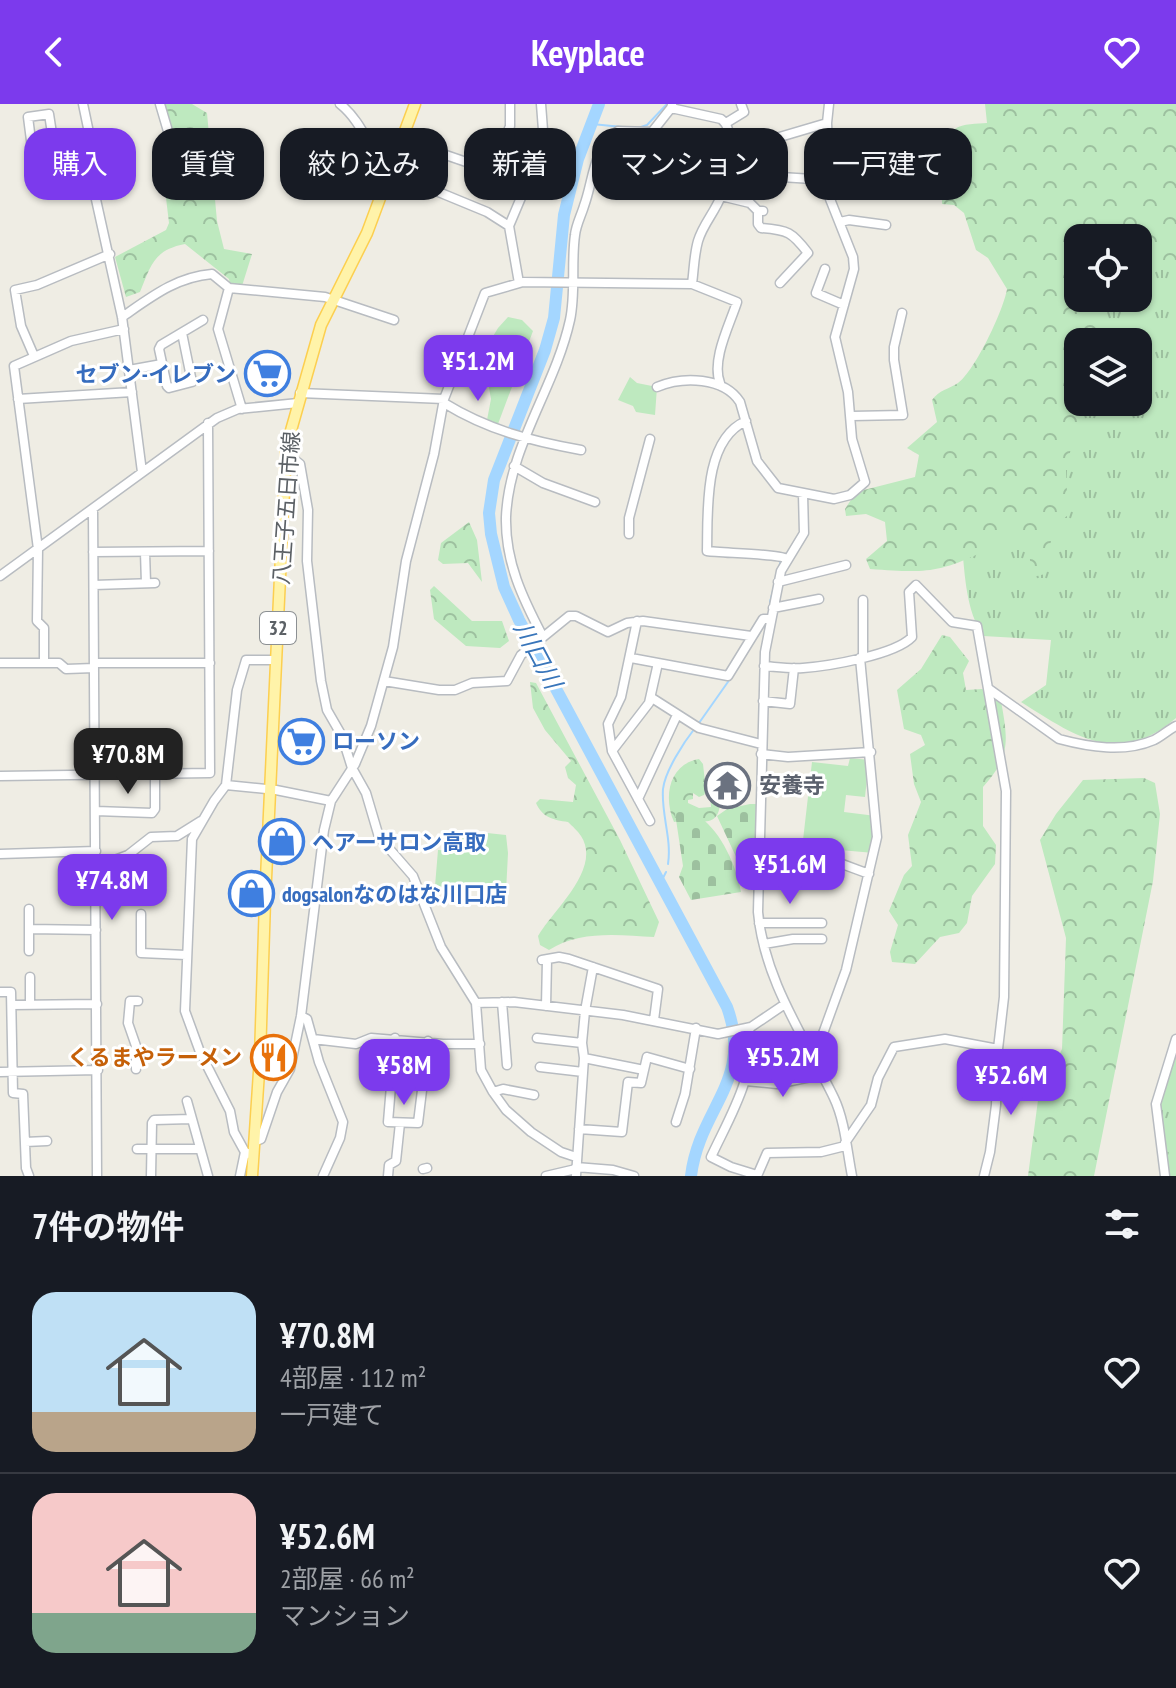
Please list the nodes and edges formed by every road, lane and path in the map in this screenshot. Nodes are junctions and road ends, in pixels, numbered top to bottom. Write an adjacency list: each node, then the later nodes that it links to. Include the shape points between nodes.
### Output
1 (83, 104): 12 (street)
2 (160, 104): 13 (street)
3 (340, 104): 14 (street)
4 (415, 104): 15 (main road, 八王子五日市線 / 32)
5 (510, 104): 16 (street)
6 (541, 104): 17 (street)
7 (741, 104): 10 (street, via 744,112)
8 (829, 104): 11 (street)
9 (672, 106): 10 (street); 36 (street, via 652,132 618,131 597,154 575,233)
10 (726, 123): 18 (street)
11 (827, 123): 19 (street); 20 (street)
12 (88, 128)
13 (167, 128)
14 (362, 128)
15 (406, 128)
16 (509, 128)
17 (543, 128)
18 (727, 128)
19 (827, 128)
20 (788, 135)
21 (55, 153): 21 (street, via 49,114 28,117 33,156)
22 (448, 196): 31 (street)
23 (96, 200): 32 (street)
24 (380, 200): 39 (main road, 八王子五日市線 / 32)
25 (518, 200): 31 (street)
26 (719, 200): 37 (street, via 698,239)
27 (738, 200): 35 (street, via 760,211 761,228 793,234 808,253)
28 (830, 200): 29 (street)
29 (840, 222): 30 (street); 40 (street, via 854,269)
30 (886, 225)
31 (509, 226): 34 (street)
32 (110, 254): 42 (street); 47 (street, via 15,290 21,326)
33 (825, 269): 40 (street, via 816,293)
34 (519, 283): 36 (street); 55 (street, via 485,293)
35 (780, 283)
36 (572, 284): 37 (street); 60 (street, via 568,329)
37 (692, 284): 50 (street, via 737,302 721,354)
38 (229, 288): 39 (street); 42 (street, via 212,274 184,279); 56 (street, via 218,329)
39 (333, 300): 44 (street); 53 (main road, 八王子五日市線 / 32)
40 (844, 305): 57 (street, via 835,337)
41 (902, 313): 57 (street, via 894,347 903,415)
42 (122, 317): 45 (street)
43 (203, 320): 46 (street)
44 (394, 320)
45 (124, 329): 47 (street); 49 (street)
46 (182, 333): 48 (street, via 161,345); 48 (street, via 192,382 167,386)
47 (34, 356): 54 (street, via 14,366)
48 (162, 364): 49 (street)
49 (129, 370): 52 (street)
50 (720, 383): 51 (street, via 678,381); 58 (street, via 738,398)
51 (657, 387)
52 (132, 392): 54 (street); 65 (street)
53 (299, 398): 55 (street); 56 (street); 63 (main road, 八王子五日市線 / 32)
54 (18, 399): 70 (street)
55 (444, 401): 60 (street); 97 (street)
56 (242, 409): 59 (street)
57 (852, 416): 66 (street, via 852,439 865,482 839,499)
58 (746, 421): 66 (street, via 763,471 778,488); 74 (street, via 729,433 711,475 707,551)
59 (208, 423): 65 (street); 71 (street)
60 (524, 439): 62 (street); 64 (street)
61 (650, 439): 69 (street)
62 (581, 450)
63 (285, 457): 89 (main road, 八王子五日市線 / 32); 106 (street, via 300,464 327,710)
64 (514, 466): 67 (street); 84 (street, via 507,506 508,552 519,590)
65 (142, 472): 68 (street)
66 (803, 494): 74 (street, via 804,533)
67 (595, 502)
68 (93, 509): 70 (street); 72 (street)
69 (629, 534)
70 (38, 549): 76 (street); 91 (street, via 37,621 44,628)
71 (209, 551): 73 (street); 92 (street)
72 (93, 552): 73 (street); 78 (street)
73 (145, 552): 78 (street, via 150,583)
74 (785, 557): 77 (street)
75 (846, 565): 77 (street)
76 (0, 576)
77 (778, 582): 81 (street)
78 (94, 585): 94 (street)
79 (819, 599): 81 (street)
80 (863, 600): 88 (street)
81 (773, 608): 82 (street)
82 (770, 619): 85 (street, via 763,619); 86 (street)
83 (637, 621): 84 (street, via 608,632 569,616); 85 (street); 87 (street)
84 (543, 638): 97 (street, via 515,662 507,681 455,690)
85 (750, 642): 86 (street); 93 (street, via 728,676)
86 (765, 652): 95 (street)
87 (631, 658): 93 (street); 104 (street, via 608,724)
88 (862, 658): 96 (street); 98 (street, via 910,640 909,592 920,585 952,622 977,626); 105 (street)
89 (276, 660): 110 (street, via 246,660 235,699); 111 (main road, 八王子五日市線 / 32)
90 (0, 663): 91 (street)
91 (44, 663): 94 (street, via 66,669)
92 (210, 663): 94 (street); 108 (street, via 210,773)
93 (658, 663): 99 (street)
94 (94, 666): 107 (street)
95 (764, 666): 96 (street); 100 (street)
96 (794, 668): 100 (street, via 790,704)
97 (384, 681): 106 (street)
98 (989, 689): 102 (street, via 1059,739 1072,742 1119,748 1155,739); 157 (street, via 1006,791 1004,997)
99 (652, 698): 101 (street); 104 (street)
100 (763, 701): 103 (street)
101 (677, 715): 103 (street); 112 (street)
102 (1176, 726)
103 (761, 749): 105 (street, via 788,757); 117 (street)
104 (612, 751): 112 (street)
105 (871, 752): 121 (street, via 877,837)
106 (352, 768): 113 (street); 139 (street, via 379,837 413,876 441,947)
107 (95, 775): 108 (street); 109 (street); 114 (street)
108 (155, 775): 114 (street, via 152,813)
109 (0, 776)
110 (226, 785): 111 (street); 115 (street)
111 (270, 789): 113 (street); 180 (main road, 八王子五日市線 / 32)
112 (638, 799): 116 (street)
113 (331, 801): 146 (street)
114 (96, 811): 118 (street)
115 (203, 820): 120 (street, via 177,836 151,837); 133 (street, via 192,839)
116 (650, 821)
117 (759, 845): 121 (street, via 836,860); 122 (street)
118 (96, 851): 119 (street); 120 (street)
119 (0, 854)
120 (96, 871): 129 (street)
121 (869, 874): 159 (street, via 846,970)
122 (758, 878): 123 (street); 126 (street)
123 (806, 881)
124 (29, 909): 128 (street)
125 (141, 914): 133 (street, via 141,953)
126 (759, 923): 127 (street); 131 (street)
127 (822, 923)
128 (29, 929): 129 (street); 132 (street)
129 (96, 930): 140 (street)
130 (822, 939): 131 (street)
131 (764, 944): 141 (street)
132 (29, 951)
133 (186, 955): 185 (street, via 185,1011 230,1111 234,1132)
134 (593, 967): 144 (street, via 559,957 544,960); 145 (street); 147 (street, via 658,989)
135 (30, 977): 143 (street)
136 (0, 992): 142 (street, via 11,992)
137 (138, 1001): 162 (street, via 130,1001 128,1023)
138 (502, 1002): 139 (street); 144 (street); 160 (street)
139 (476, 1003): 156 (street)
140 (97, 1004): 143 (street); 164 (street)
141 (785, 1004): 149 (street); 159 (street)
142 (12, 1005): 143 (street); 167 (street)
143 (30, 1005)
144 (546, 1006): 145 (street)
145 (585, 1011): 147 (street); 155 (street)
146 (301, 1016): 152 (street); 180 (street, via 290,1069 261,1139)
147 (654, 1020): 148 (street)
148 (696, 1028): 149 (street, via 718,1034); 163 (street)
149 (749, 1028): 170 (street)
150 (395, 1038): 152 (street, via 356,1044); 154 (street); 176 (street, via 386,1119)
151 (537, 1038): 155 (street)
152 (313, 1039): 195 (street, via 343,1122)
153 (1176, 1039): 202 (street, via 1156,1104)
154 (428, 1041): 156 (street); 176 (street, via 418,1123)
155 (582, 1043): 158 (street)
156 (480, 1044): 171 (street, via 481,1070)
157 (998, 1049): 181 (street, via 945,1039 894,1047 871,1105); 201 (street, via 996,1105)
158 (584, 1058): 165 (street); 168 (street)
159 (813, 1061): 169 (street)
160 (507, 1065)
161 (540, 1067): 168 (street)
162 (136, 1069)
163 (690, 1069): 165 (street, via 647,1057); 175 (street)
164 (98, 1070): 167 (street); 190 (street)
165 (644, 1070): 177 (street, via 641,1083 628,1082 622,1132)
166 (0, 1072): 167 (street)
167 (12, 1072): 179 (street, via 13,1093 23,1094)
168 (583, 1072): 177 (street)
169 (820, 1075): 170 (street, via 777,1084); 181 (street, via 837,1107)
170 (746, 1081): 187 (street, via 711,1157)
171 (493, 1092): 172 (street); 186 (street, via 506,1110)
172 (534, 1095)
173 (187, 1101): 174 (street)
174 (191, 1119): 183 (street); 184 (street, via 154,1120)
175 (676, 1122)
176 (400, 1123): 196 (street, via 396,1161 389,1165)
177 (579, 1129): 186 (street)
178 (47, 1141): 179 (street)
179 (25, 1142): 189 (street)
180 (254, 1142): 185 (main road, 八王子五日市線 / 32)
181 (845, 1144): 199 (street, via 821,1152 767,1153); 200 (street)
182 (137, 1149): 184 (street)
183 (199, 1149): 184 (street); 192 (street)
184 (152, 1150): 191 (street)
185 (249, 1154): 193 (street); 194 (main road, 八王子五日市線 / 32)
186 (576, 1167): 188 (street); 197 (street)
187 (730, 1172): 199 (street)
188 (623, 1174): 198 (street)
189 (29, 1176)
190 (97, 1176)
191 (151, 1176)
192 (208, 1176)
193 (240, 1176)
194 (252, 1176)
195 (323, 1176)
196 (388, 1176)
197 (546, 1176)
198 (634, 1176)
199 (757, 1176)
200 (852, 1176)
201 (984, 1176)
202 (1165, 1176)

